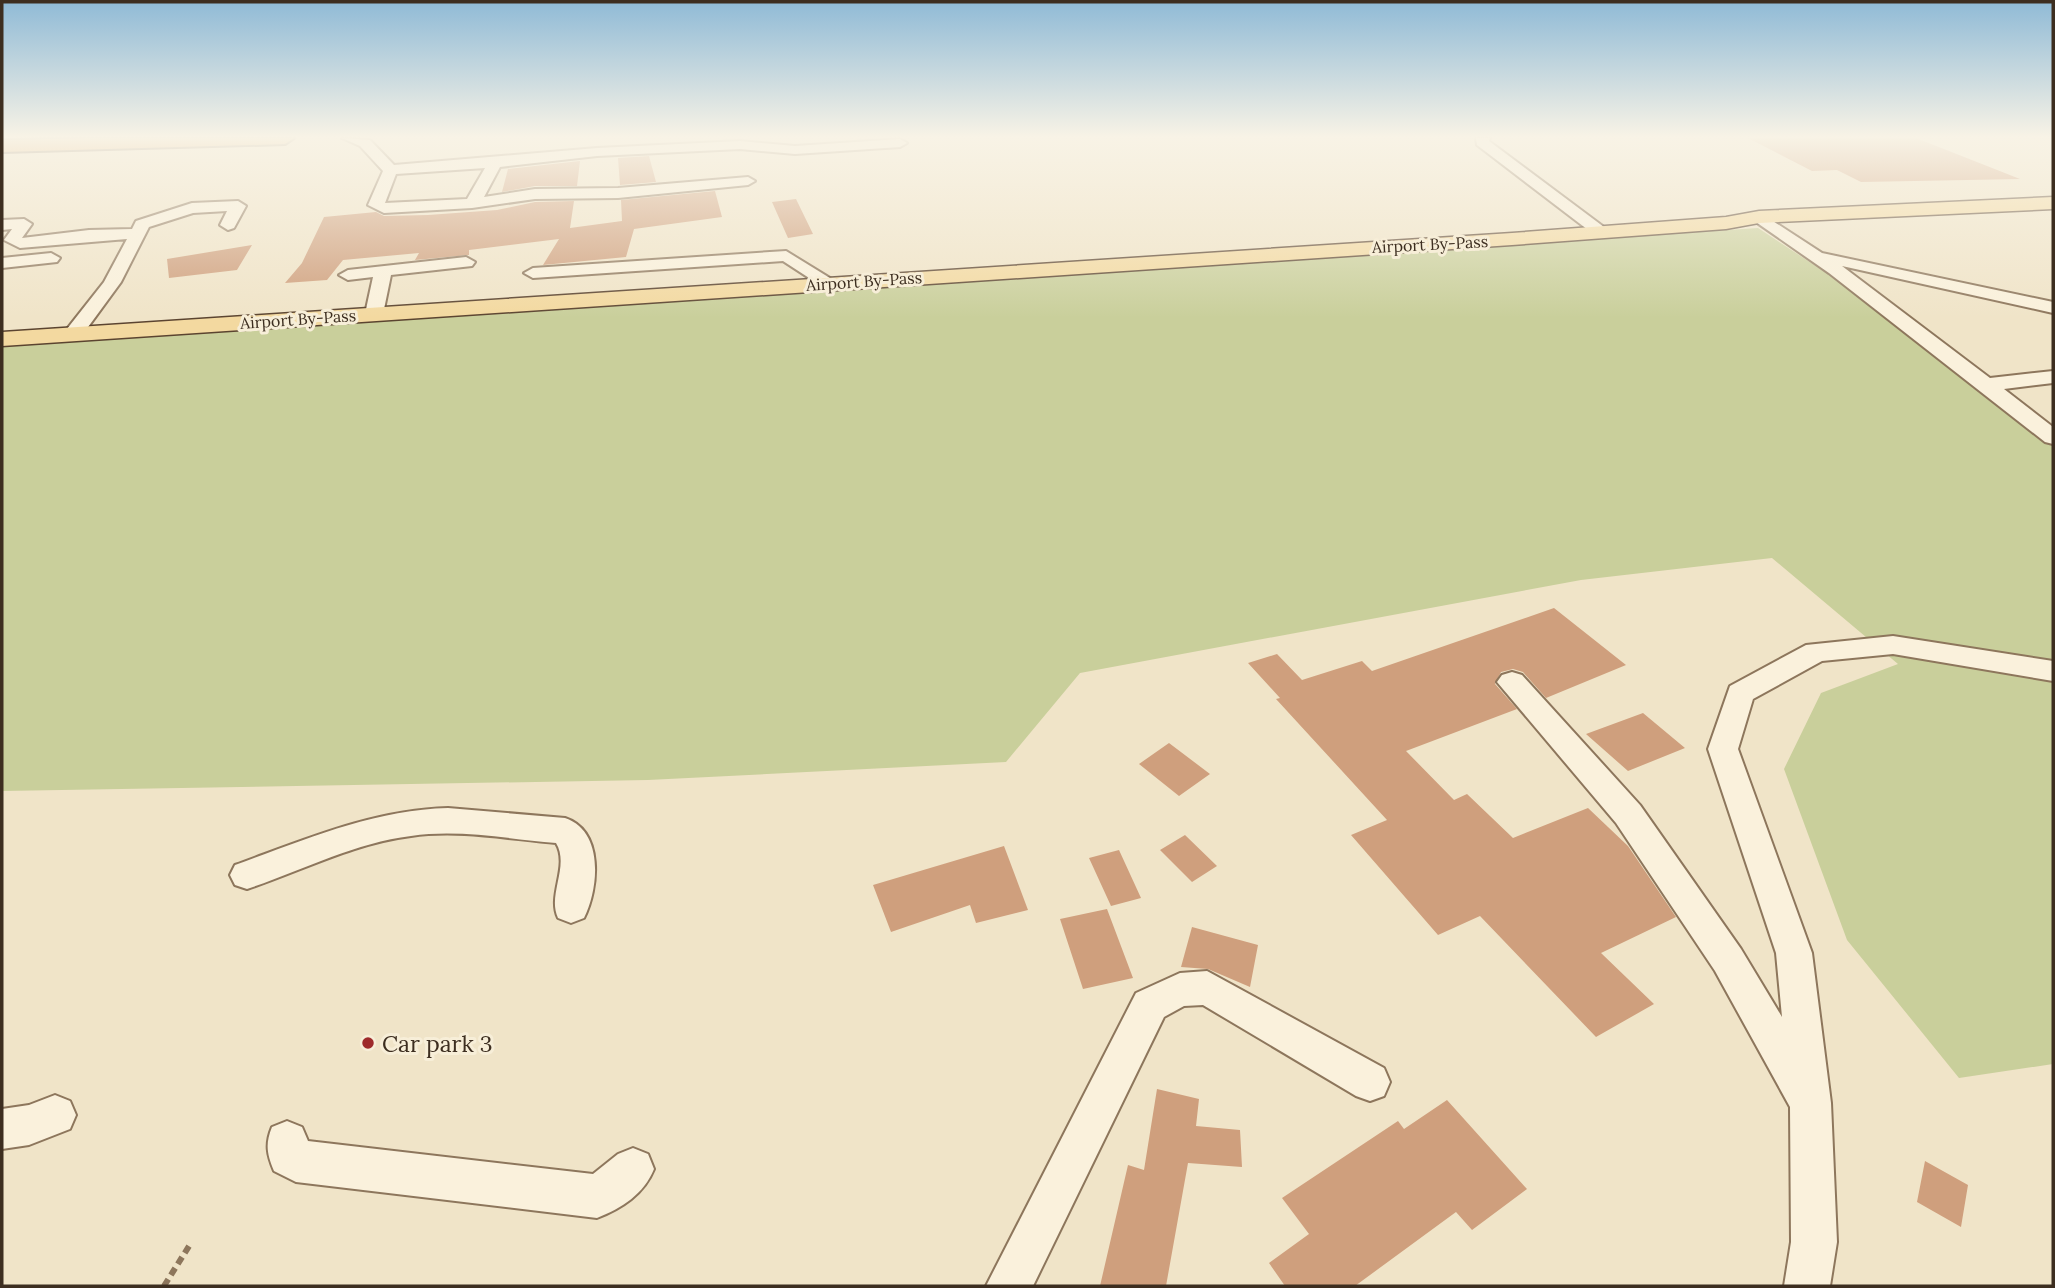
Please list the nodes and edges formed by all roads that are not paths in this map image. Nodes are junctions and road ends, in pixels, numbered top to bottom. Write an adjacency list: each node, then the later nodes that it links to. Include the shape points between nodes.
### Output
1 (379, 198): 5 (street, via 376,205 401,207)
2 (475, 198): 5 (street)
3 (506, 198): 5 (street)
4 (1556, 198): 11 (street)
5 (472, 203)
6 (2053, 203): 8 (main road, Airport By-Pass)
7 (2053, 213): 8 (main road, Airport By-Pass)
8 (1767, 221): 11 (main road, Airport By-Pass); 15 (street)
9 (2, 225): 13 (street, via 24,224 12,240)
10 (228, 225): 12 (street, via 238,206 192,208 142,224)
11 (1602, 233): 22 (main road, Airport By-Pass)
12 (136, 242): 13 (street, via 89,235); 14 (street); 25 (street, via 100,302)
13 (20, 243): 18 (street)
14 (107, 253)
15 (1815, 254): 23 (street); 28 (street)
16 (68, 257): 18 (street)
17 (466, 262): 19 (street)
18 (2, 263)
19 (383, 272): 21 (street); 24 (street)
20 (533, 273): 22 (street, via 786,256)
21 (348, 275)
22 (829, 283): 24 (main road, Airport By-Pass)
23 (2053, 307)
24 (374, 314): 25 (main road, Airport By-Pass)
25 (73, 334): 26 (main road, Airport By-Pass)
26 (2, 339)
27 (2053, 377): 28 (street)
28 (1986, 385): 29 (street)
29 (2053, 437)
30 (2053, 671): 35 (street, via 1893,645 1816,652 1741,693 1723,749 1794,953)
31 (1512, 682): 35 (street, via 1628,814 1728,960)
32 (247, 874): 33 (street, via 378,829 411,823 441,821 565,831 578,850)
33 (571, 908)
34 (1370, 1082): 40 (street, via 1207,988 1180,990 1150,1004)
35 (1810, 1103): 41 (street, via 1814,1242)
36 (55, 1115): 37 (street)
37 (2, 1129)
38 (287, 1142): 39 (street, via 289,1156 296,1161 597,1196)
39 (633, 1168)
40 (1009, 1286)
41 (1807, 1286)

